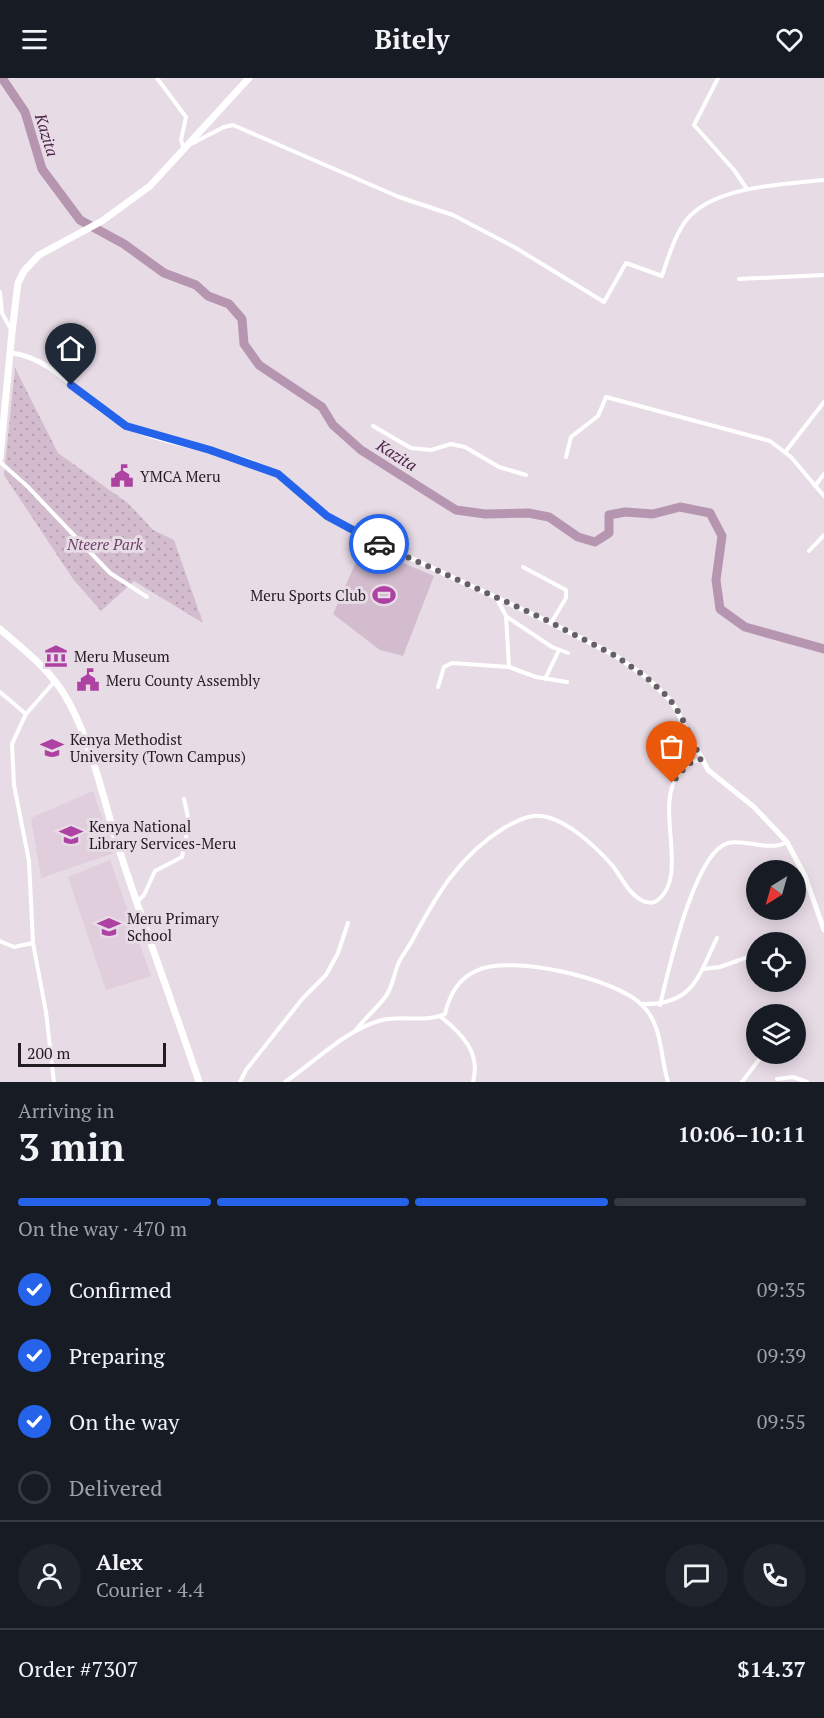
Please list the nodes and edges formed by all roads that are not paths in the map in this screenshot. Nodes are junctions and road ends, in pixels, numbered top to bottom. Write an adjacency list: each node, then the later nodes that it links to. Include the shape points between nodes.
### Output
1 (157, 78): 4 (street, via 186,117 181,140)
2 (249, 78): 4 (highway)
3 (718, 78): 6 (street, via 694,125)
4 (186, 147): 6 (street, via 233,125 399,197 453,214 604,302 626,263 662,276 687,218 710,202); 10 (highway, via 150,186 102,221 39,255 18,283)
5 (824, 180): 6 (street)
6 (747, 189)
7 (824, 275): 8 (street)
8 (739, 279)
9 (0, 292): 10 (street, via 2,313)
10 (12, 332): 11 (highway)
11 (11, 352): 16 (highway); 24 (street, via 46,366 126,426 278,474 327,516 352,531)
12 (824, 402): 14 (street)
13 (374, 426): 18 (street, via 411,448 427,450 451,444 465,447 499,467)
14 (786, 452): 15 (street, via 770,441 606,397 598,416 571,437); 19 (street)
15 (566, 457)
16 (0, 460): 25 (street, via 110,573)
17 (824, 474): 19 (street)
18 (526, 475)
19 (816, 486): 20 (street)
20 (824, 496)
21 (824, 535): 22 (street)
22 (809, 550)
23 (523, 567): 27 (street, via 566,590 566,598)
24 (496, 596): 26 (street); 27 (street)
25 (147, 597)
26 (506, 616): 29 (street); 31 (street)
27 (551, 622): 38 (street, via 616,656 664,692 681,716)
28 (0, 629): 33 (highway)
29 (559, 650): 30 (street); 32 (street)
30 (568, 652)
31 (509, 667): 32 (street); 35 (street, via 452,663 444,667)
32 (545, 679): 34 (street)
33 (56, 681): 37 (street); 41 (highway, via 78,723)
34 (567, 682)
35 (438, 687)
36 (0, 692): 37 (street)
37 (26, 714): 46 (street, via 12,744 12,760 29,861)
38 (701, 759): 40 (street); 52 (street, via 688,764 672,783 670,870 658,900 649,903 638,898 603,855 565,826 545,817 516,821 487,838 461,862 401,958 386,996)
39 (184, 799): 41 (street, via 189,822 182,857 155,871)
40 (787, 842): 43 (street, via 801,866); 50 (street, via 778,846 728,843 717,850 699,877 682,921)
41 (138, 901): 56 (highway)
42 (348, 923): 57 (street, via 329,969)
43 (824, 930)
44 (717, 938): 48 (street)
45 (0, 941): 46 (street, via 14,947)
46 (33, 943): 55 (street, via 48,1021)
47 (746, 958): 48 (street)
48 (703, 969): 50 (street, via 690,990)
49 (642, 1004): 50 (street); 51 (street, via 582,976 498,964 465,978 453,992 445,1014); 60 (street, via 656,1029)
50 (660, 1005)
51 (440, 1016): 52 (street, via 429,1020 385,1019); 59 (street, via 469,1044 476,1066)
52 (356, 1030): 58 (street)
53 (756, 1064): 61 (street)
54 (777, 1079): 62 (street, via 793,1077)
55 (54, 1082)
56 (199, 1082)
57 (240, 1082)
58 (285, 1082)
59 (473, 1082)
60 (668, 1082)
61 (742, 1082)
62 (807, 1082)

